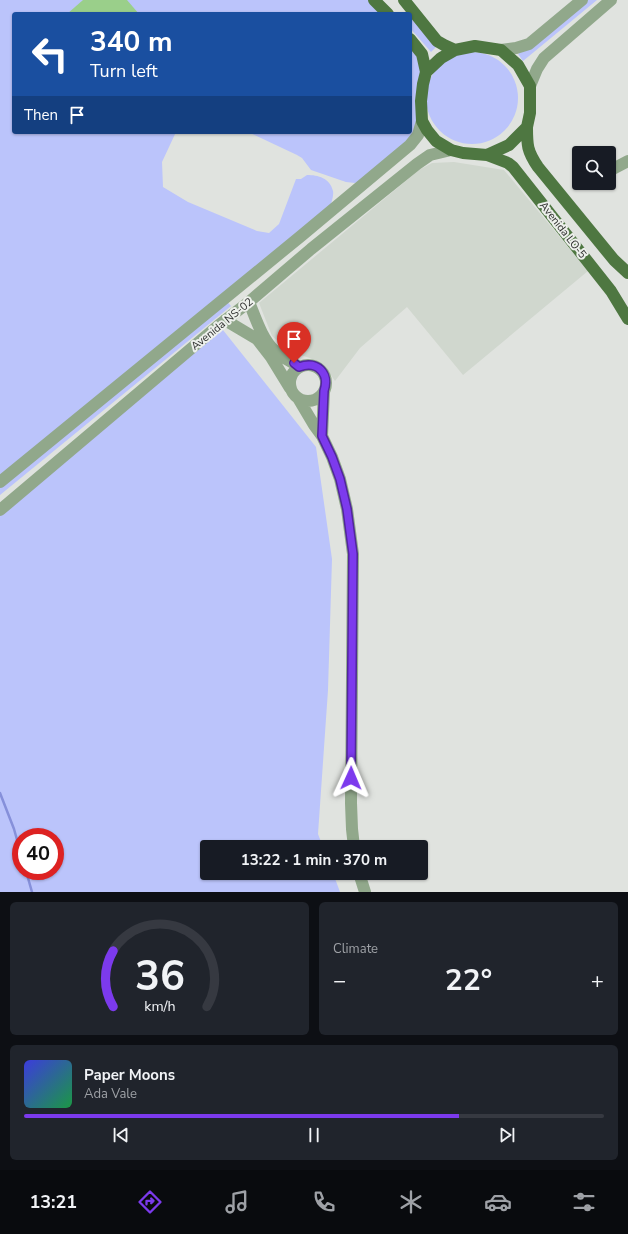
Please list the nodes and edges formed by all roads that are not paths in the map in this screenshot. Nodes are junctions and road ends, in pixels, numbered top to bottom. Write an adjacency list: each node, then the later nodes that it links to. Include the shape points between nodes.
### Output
1 (374, 0): 5 (main road)
2 (404, 0): 7 (main road, via 437,40)
3 (582, 0): 8 (street, via 528,44)
4 (611, 0): 10 (street, via 544,58)
5 (386, 12)
6 (412, 42): 9 (main road, via 422,54)
7 (455, 50): 8 (main road, via 475,46); 9 (main road, via 441,58)
8 (501, 50): 10 (main road, via 518,65)
9 (426, 72): 11 (main road, via 421,101)
10 (530, 86): 12 (main road)
11 (422, 121): 13 (main road, via 436,141); 26 (street, Avenida NS-02, via 418,135 410,145)
12 (527, 127): 14 (main road, via 509,145); 17 (main road, Avenida LO-5, via 530,157 614,260)
13 (451, 150): 14 (main road); 18 (street, Avenida NS-02, via 430,155 417,164)
14 (487, 154): 20 (main road, Avenida LO-5, via 513,167 611,291)
15 (628, 161): 16 (street)
16 (616, 167)
17 (628, 273)
18 (249, 302): 19 (street, Avenida NS-02); 21 (street, via 268,343 277,353)
19 (225, 320): 22 (street, via 257,339); 27 (street, Avenida NS-02)
20 (628, 320)
21 (299, 367): 22 (street, via 292,374); 23 (street, via 310,364 321,370 326,380)
22 (290, 388): 24 (street)
23 (324, 391): 24 (street, via 313,400 305,401); 25 (street)
24 (298, 398): 25 (street)
25 (322, 436): 28 (street, via 340,479 353,554 350,803)
26 (0, 482)
27 (0, 510)
28 (353, 840)
29 (361, 880): 30 (street)
30 (365, 892)

